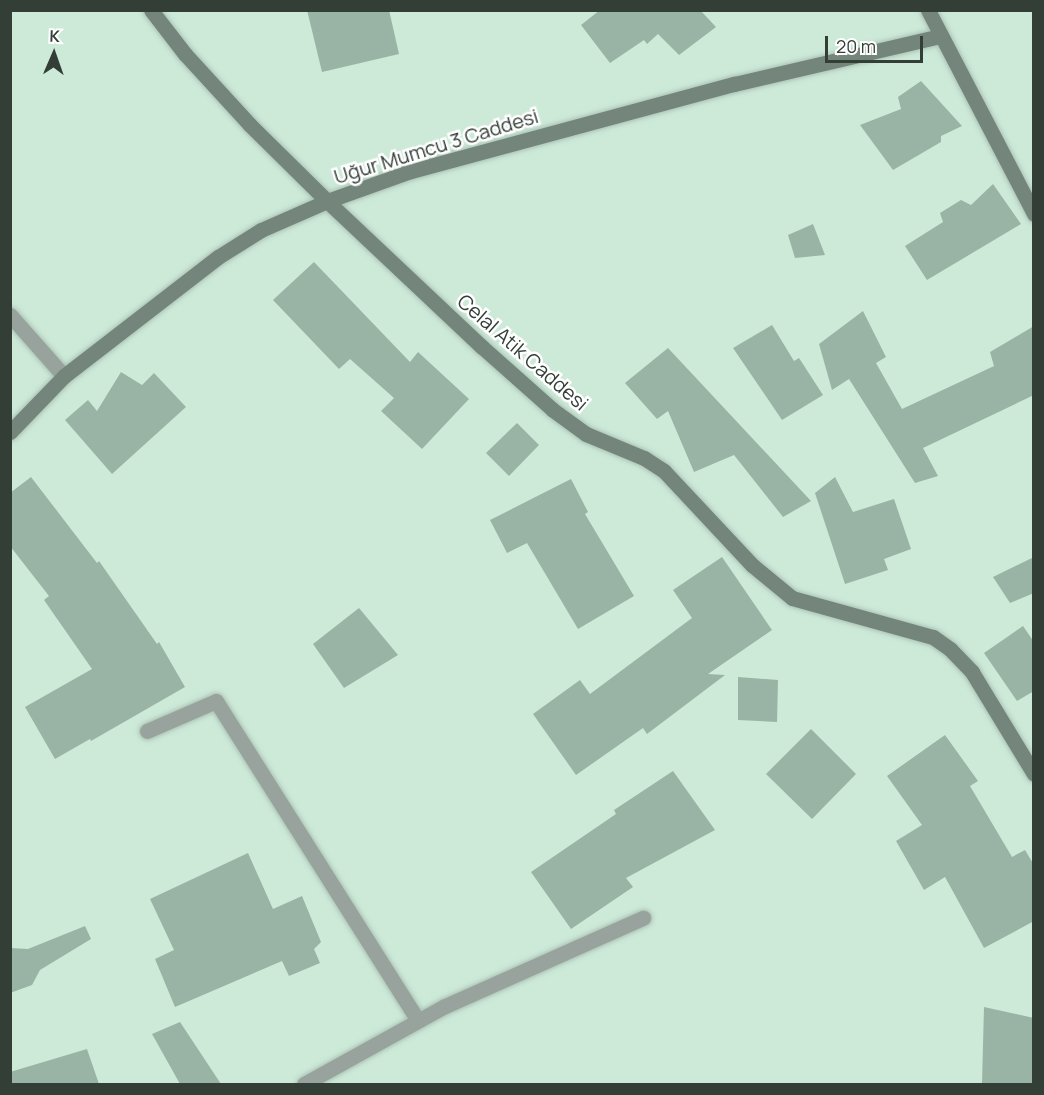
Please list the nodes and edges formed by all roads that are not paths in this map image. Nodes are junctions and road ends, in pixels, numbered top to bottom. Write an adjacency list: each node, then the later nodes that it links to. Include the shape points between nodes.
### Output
1 (151, 10): 4 (street, Celal Atik Caddesi, via 250,125)
2 (928, 10): 3 (street)
3 (941, 36): 4 (street, Uğur Mumcu 3 Caddesi, via 723,86 411,171); 5 (street)
4 (327, 201): 7 (street, Uğur Mumcu 3 Caddesi, via 261,230 218,257); 10 (street, Celal Atik Caddesi, via 553,410 586,434 644,458 664,471 771,584 792,598 933,637 950,649 972,672)
5 (1034, 214)
6 (10, 315): 7 (street)
7 (64, 376): 8 (street, Uğur Mumcu 3 Caddesi)
8 (10, 432)
9 (147, 731): 12 (street, via 216,701)
10 (1034, 774)
11 (643, 918): 12 (street)
12 (418, 1020): 13 (street)
13 (304, 1084)

